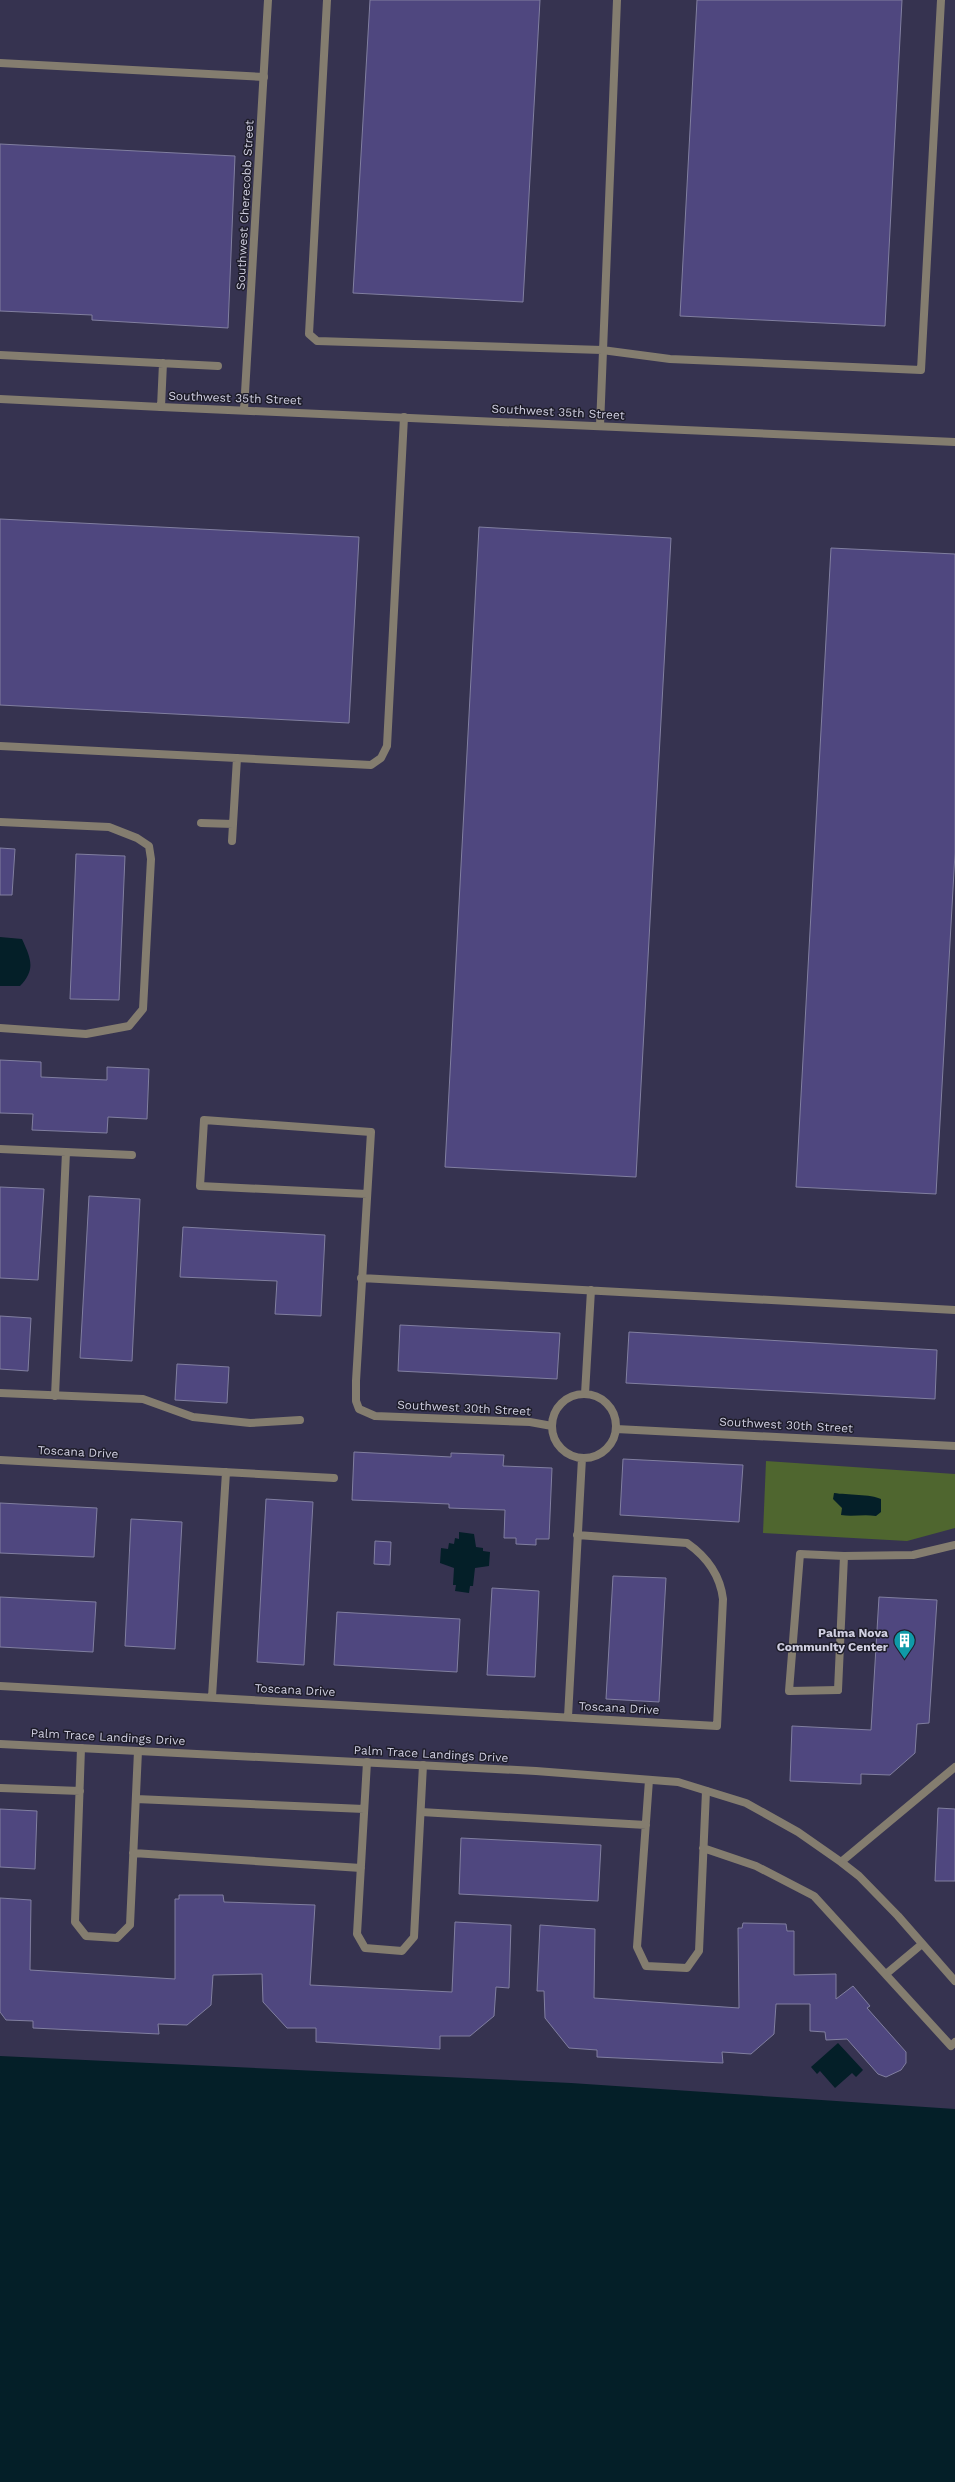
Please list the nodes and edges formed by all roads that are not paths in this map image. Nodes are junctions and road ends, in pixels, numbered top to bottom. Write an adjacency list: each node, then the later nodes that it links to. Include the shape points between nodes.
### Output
1 (268, 0): 6 (street, Southwest Cherecobb Street)
2 (327, 0): 7 (street, via 309,334 317,341)
3 (617, 0): 7 (street)
4 (941, 0): 7 (street, via 921,370 670,359)
5 (0, 63): 6 (street)
6 (264, 77): 13 (street, Southwest Cherecobb Street)
7 (602, 350): 15 (street)
8 (0, 355): 9 (street)
9 (163, 363): 10 (street); 12 (street)
10 (218, 366)
11 (0, 399): 12 (street, Southwest 35th Street)
12 (161, 407): 13 (street, Southwest 35th Street)
13 (244, 410): 14 (street, Southwest 35th Street)
14 (404, 418): 15 (street, Southwest 35th Street); 18 (street, via 387,746 381,758 371,764)
15 (600, 426): 16 (street, Southwest 35th Street)
16 (955, 442)
17 (0, 746): 18 (street)
18 (237, 758): 21 (street)
19 (0, 822): 23 (street, via 109,827 137,838 149,846 151,859 143,1009 129,1026 86,1034)
20 (201, 823): 21 (street)
21 (233, 824): 22 (street)
22 (232, 841)
23 (0, 1028)
24 (0, 1148): 25 (street)
25 (66, 1152): 26 (street); 33 (street)
26 (132, 1155)
27 (367, 1194): 27 (street, via 371,1132 204,1120 200,1186); 28 (street)
28 (361, 1278): 29 (street); 35 (street, Southwest 30th Street, via 356,1401 359,1409 375,1416 530,1422)
29 (592, 1290): 30 (street); 32 (street)
30 (955, 1310)
31 (0, 1393): 33 (street)
32 (585, 1394): 35 (street, via 566,1399 554,1415); 36 (street, via 596,1396 612,1409)
33 (54, 1396): 34 (street, via 143,1398 193,1417 250,1423)
34 (300, 1420)
35 (552, 1426): 38 (street, via 560,1448 570,1455)
36 (616, 1429): 37 (street, Southwest 30th Street); 38 (street, via 612,1441 605,1450 594,1456)
37 (955, 1446)
38 (582, 1458): 42 (street)
39 (0, 1460): 40 (street, Toscana Drive)
40 (226, 1472): 41 (street, Toscana Drive); 46 (street)
41 (334, 1478)
42 (577, 1535): 47 (street); 47 (street, Toscana Drive, via 687,1543 697,1550 716,1572 721,1582 723,1599 718,1710 717,1726)
43 (955, 1545): 44 (street, via 913,1555)
44 (844, 1556): 44 (street, via 838,1690 789,1691 800,1554)
45 (0, 1686): 46 (street, Toscana Drive)
46 (212, 1697): 47 (street, Toscana Drive)
47 (568, 1718)
48 (0, 1744): 49 (street, Palm Trace Landings Drive)
49 (81, 1748): 50 (street, Palm Trace Landings Drive); 56 (street)
50 (138, 1751): 51 (street, Palm Trace Landings Drive); 58 (street)
51 (367, 1762): 52 (street, Palm Trace Landings Drive); 59 (street)
52 (423, 1765): 54 (street, Palm Trace Landings Drive); 60 (street)
53 (955, 1767): 64 (street)
54 (649, 1780): 57 (street, Palm Trace Landings Drive, via 678,1782); 61 (street)
55 (0, 1788): 56 (street)
56 (80, 1791): 63 (street, via 75,1922 86,1936 117,1938 130,1925)
57 (706, 1791): 62 (street); 64 (street, Palm Trace Landings Drive, via 746,1803 798,1832)
58 (136, 1800): 59 (street); 63 (street)
59 (364, 1809): 65 (street)
60 (421, 1812): 61 (street); 65 (street, via 414,1937 402,1951 365,1948 357,1934)
61 (646, 1825): 62 (street, via 637,1947 646,1966 687,1968 699,1951)
62 (704, 1848): 67 (street, via 756,1866 814,1896)
63 (133, 1853): 65 (street)
64 (841, 1862): 66 (street, Palm Trace Landings Drive, via 859,1876)
65 (361, 1868)
66 (922, 1944): 67 (street); 68 (street, Palm Trace Landings Drive)
67 (886, 1974): 69 (street, via 951,2046)
68 (955, 1980)
69 (955, 2042)

